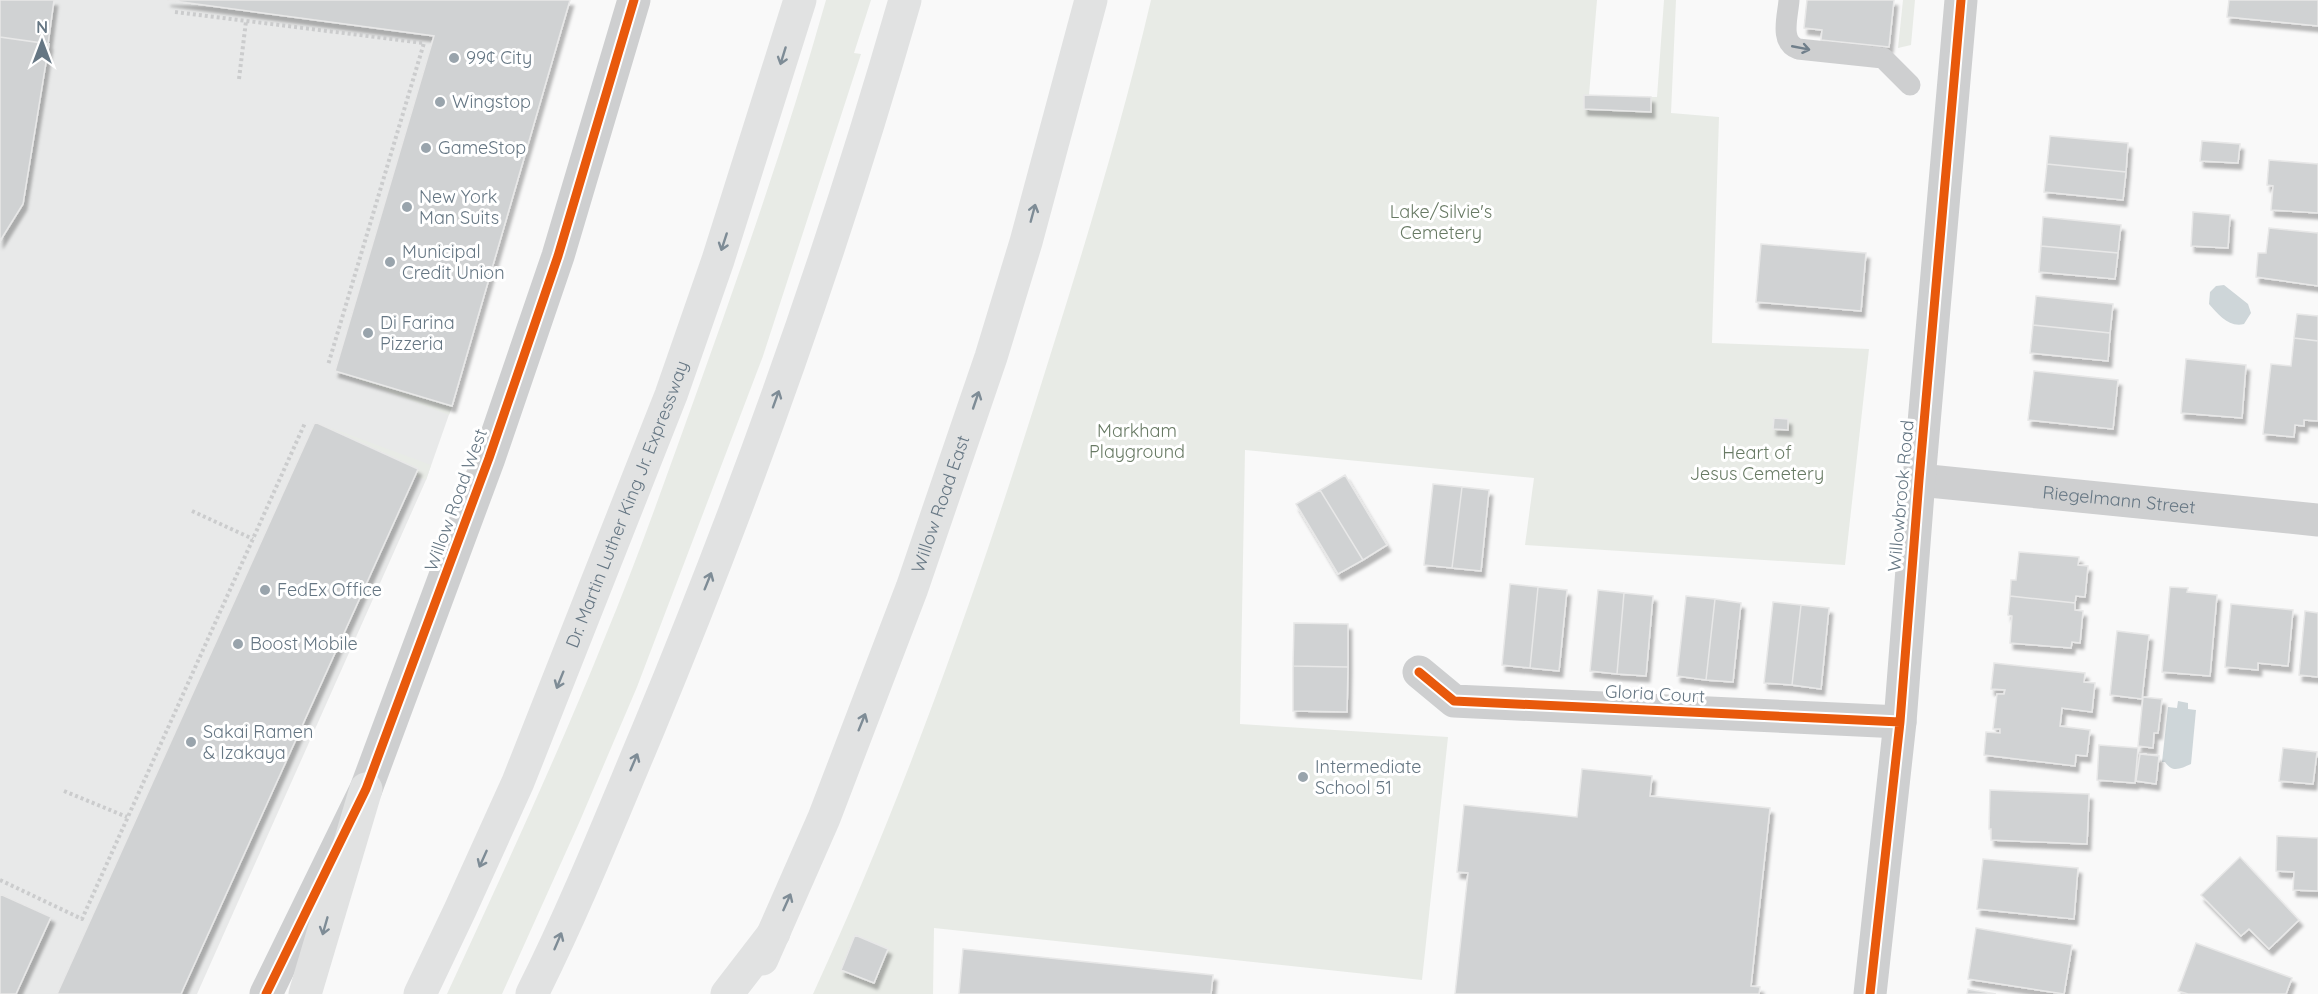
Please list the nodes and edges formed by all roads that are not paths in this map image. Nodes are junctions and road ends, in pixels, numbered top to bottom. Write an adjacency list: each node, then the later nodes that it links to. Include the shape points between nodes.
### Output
1 (634, 0): 12 (street, Willow Road West, via 558,256 505,413)
2 (800, 0): 16 (main road, Dr. Martin Luther King Jr. Expressway, one-way to 16, via 671,395 518,782)
3 (905, 0): 17 (main road, one-way to 3, via 610,820 716,561 810,304)
4 (1091, 0): 13 (main road, Willow Road East, one-way to 4, via 872,694 984,378 1026,242)
5 (1789, 0): 7 (lane, one-way to 7, via 1786,42 1790,46 1883,58)
6 (1961, 0): 8 (street, Willowbrook Road)
7 (1910, 85)
8 (1919, 480): 9 (street, Riegelmann Street); 11 (street, Willowbrook Road)
9 (2318, 520)
10 (1419, 672): 11 (street, Gloria Court, via 1454,701)
11 (1900, 722): 20 (street, Willowbrook Road)
12 (366, 789): 14 (street, Willow Road West); 15 (main road, one-way to 15)
13 (774, 933): 18 (main road); 19 (main road, Willow Road East)
14 (266, 994)
15 (305, 994)
16 (420, 994)
17 (532, 994)
18 (727, 994)
19 (746, 994)
20 (1869, 994)

